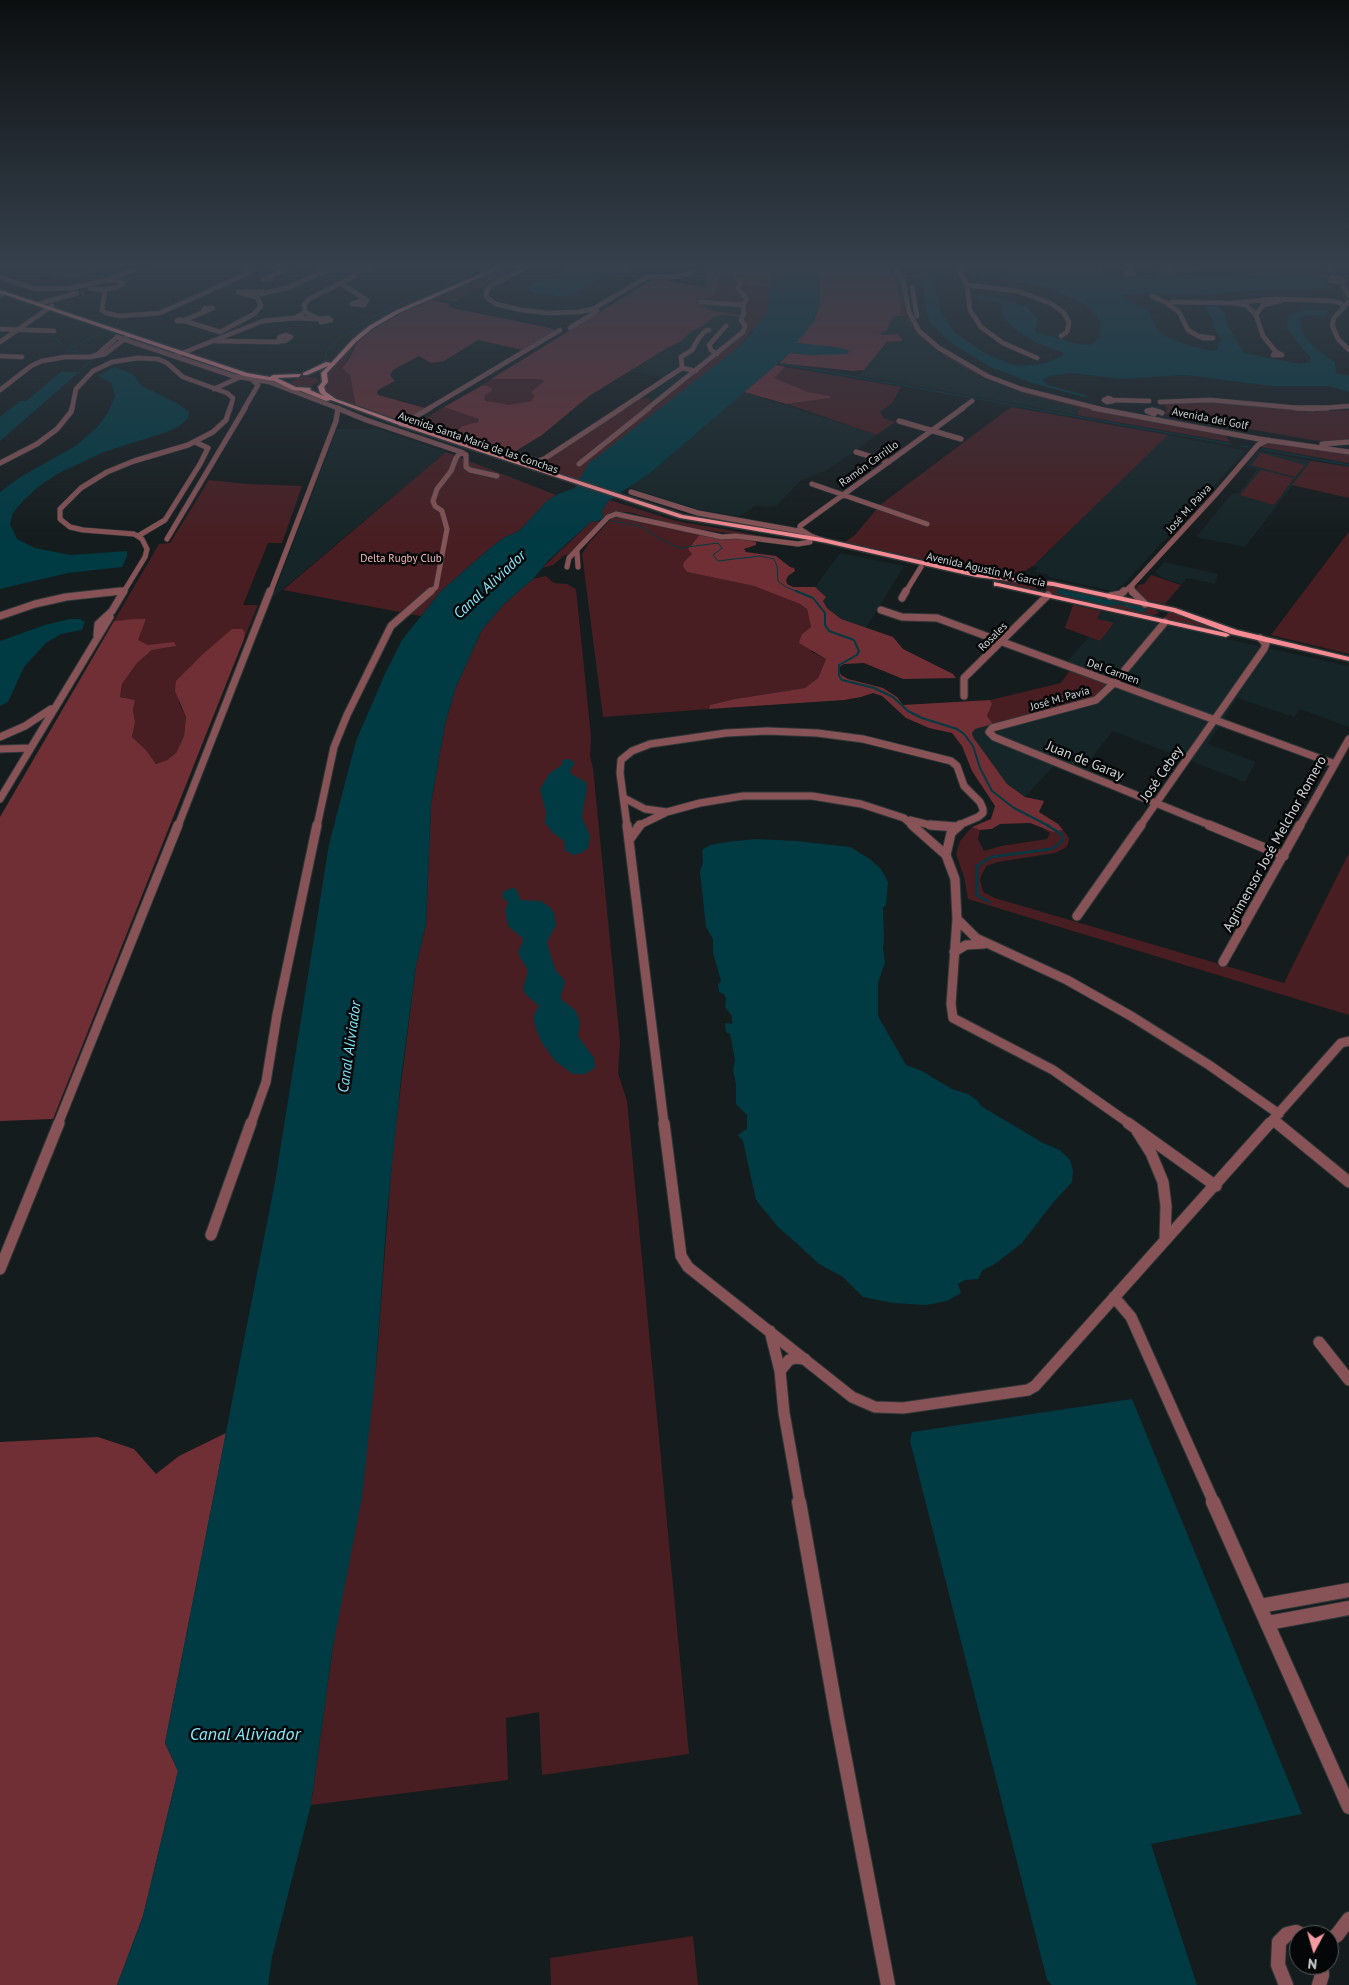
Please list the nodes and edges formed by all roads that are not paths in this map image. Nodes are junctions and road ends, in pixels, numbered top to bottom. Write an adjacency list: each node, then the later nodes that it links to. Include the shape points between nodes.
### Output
1 (14, 357): 2 (street)
2 (22, 357)
3 (91, 357): 27 (street, via 42,361)
4 (187, 357): 17 (street)
5 (194, 357): 16 (main road)
6 (197, 357): 20 (main road, via 256,374 282,377)
7 (333, 357): 20 (main road, via 324,366)
8 (339, 357): 23 (main road, via 324,372)
9 (519, 357): 28 (street)
10 (682, 357): 18 (street)
11 (714, 357): 19 (street)
12 (951, 357): 35 (street, Avenida del Golf, via 1021,389 1079,405)
13 (959, 357): 35 (street, Avenida del Golf, via 983,370 1026,386 1084,403 1128,411)
14 (1034, 357): 15 (street)
15 (1037, 358)
16 (204, 360): 17 (street); 24 (main road)
17 (196, 364): 21 (street)
18 (682, 368): 19 (street); 42 (street, via 538,461)
19 (696, 371): 57 (street)
20 (302, 374): 23 (main road, via 316,374); 24 (main road, via 286,380)
21 (235, 377): 22 (street); 25 (street)
22 (250, 379): 30 (street, via 269,382); 67 (street, via 258,385)
23 (323, 380): 26 (main road); 41 (main road, Avenida Santa María de las Conchas, via 321,390 334,400)
24 (286, 385): 26 (main road, Avenida Santa María de las Conchas)
25 (211, 388): 48 (street, via 233,398 230,413 219,428); 56 (street, via 183,377 158,359 132,358 107,364 80,384 72,408 57,428)
26 (298, 389): 30 (street); 41 (main road, Avenida Santa María de las Conchas)
27 (0, 390)
28 (446, 400): 41 (street); 42 (street)
29 (1112, 400): 35 (street)
30 (322, 402): 33 (street)
31 (972, 402): 43 (street, Ramón Carrillo)
32 (1160, 404): 34 (street, via 1210,400 1310,409); 35 (street); 38 (street, via 1166,409)
33 (338, 408): 37 (street); 39 (street)
34 (1349, 408): 36 (street)
35 (1147, 409): 38 (street, Avenida del Golf)
36 (1301, 412)
37 (354, 414): 39 (street); 41 (street, via 381,426)
38 (1156, 414): 44 (street, Avenida del Golf); 45 (street, Avenida del Golf)
39 (336, 421): 122 (street, via 227,704)
40 (899, 421): 43 (street)
41 (397, 427): 42 (main road, Avenida Santa María de las Conchas); 53 (street); 59 (main road, Avenida Santa María de las Conchas)
42 (411, 427): 59 (main road, Avenida Santa María de las Conchas)
43 (932, 431): 46 (street); 55 (street, Ramón Carrillo)
44 (1256, 433): 45 (street, via 1250,434); 50 (street, Avenida del Golf)
45 (1252, 438): 47 (street, Avenida del Golf); 51 (street)
46 (961, 439)
47 (1268, 440): 51 (street, José M. Paiva); 52 (street, Avenida del Golf)
48 (195, 442): 66 (street, via 208,450 195,473 165,520); 66 (street, via 107,472 81,488 60,509 60,519 70,527)
49 (1349, 442): 50 (street)
50 (1317, 444): 52 (street, Avenida del Golf)
51 (1258, 445): 74 (street, José M. Paiva)
52 (1349, 451)
53 (460, 452): 58 (street, via 466,455 466,468); 120 (street, via 433,501 442,512 447,529 436,587 391,626 334,747 266,1082)
54 (856, 452): 55 (street)
55 (889, 462): 62 (street, Ramón Carrillo)
56 (0, 464)
57 (579, 464)
58 (497, 476)
59 (567, 482): 63 (main road)
60 (812, 484): 62 (street)
61 (631, 492): 65 (street, via 698,513)
62 (843, 494): 64 (street); 65 (street, Ramón Carrillo, via 801,525)
63 (619, 499): 68 (main road, Avenida Agustín M. García, via 692,519); 69 (main road, Avenida Agustín M. García, via 684,520)
64 (928, 524)
65 (804, 532): 68 (street)
66 (138, 536): 75 (street, via 145,543 146,552)
67 (167, 539)
68 (822, 540): 73 (main road, Avenida Agustín M. García, via 976,575)
69 (810, 542): 70 (street, via 797,547 613,515); 72 (main road, Avenida Agustín M. García)
70 (577, 552): 71 (street, via 568,559); 71 (street, via 577,565)
71 (567, 566)
72 (921, 567): 76 (main road, Avenida Agustín M. García); 78 (street)
73 (1048, 583): 76 (main road, via 1040,588); 77 (main road, Avenida Agustín M. García)
74 (1132, 585): 77 (street, via 1121,594); 79 (street, via 1132,593)
75 (124, 591): 82 (street, via 66,597); 91 (street)
76 (1048, 595): 83 (main road, Avenida Agustín M. García); 86 (street, Rosales)
77 (1110, 596): 79 (main road, Avenida Agustín M. García)
78 (902, 598)
79 (1145, 604): 80 (main road, Avenida Agustín M. García)
80 (1155, 606): 83 (main road, via 1164,615); 85 (main road, Avenida Agustín M. García, via 1182,612)
81 (882, 610): 86 (street, Del Carmen, via 899,617 937,618)
82 (0, 616)
83 (1152, 619): 84 (main road, Avenida Agustín M. García)
84 (1166, 622): 85 (main road, Avenida Agustín M. García); 89 (street, José M. Pavía)
85 (1263, 641): 87 (main road, Avenida Agustín M. García); 88 (main road, Avenida Agustín M. García); 92 (street, José Cebey, via 1264,649)
86 (1002, 642): 89 (street, Del Carmen); 90 (street, Rosales, via 964,678)
87 (1349, 659)
88 (1349, 663)
89 (1114, 683): 92 (street, Del Carmen); 93 (street, José M. Pavía, via 1092,702 992,728)
90 (964, 696)
91 (54, 707): 94 (street, via 25,726); 96 (street)
92 (1214, 720): 98 (street, Del Carmen); 101 (street, José Cebey)
93 (989, 732): 101 (street, Juan de Garay, via 994,737)
94 (0, 737)
95 (1349, 739): 98 (street, Agrimensor José Melchor Romero)
96 (30, 748): 97 (street); 99 (street)
97 (0, 749)
98 (1335, 764): 107 (street, Agrimensor José Melchor Romero)
99 (0, 798)
100 (624, 798): 102 (street, via 645,809); 104 (street, via 621,760 640,747 726,733 818,733 887,744 954,763 964,786 983,808 978,817); 105 (street)
101 (1157, 804): 107 (street, Juan de Garay); 108 (street, José Cebey)
102 (667, 812): 103 (street, via 743,796 790,795 842,800); 105 (street, via 638,826)
103 (904, 818): 104 (street, via 937,827); 106 (street)
104 (956, 827): 106 (street, via 948,840)
105 (629, 840): 124 (street, via 681,1256 697,1275)
106 (946, 855): 109 (street, via 955,879)
107 (1284, 856): 112 (street, Agrimensor José Melchor Romero)
108 (1077, 916)
109 (957, 919): 110 (street); 111 (street)
110 (987, 944): 111 (street, via 966,945); 114 (street, via 1068,980 1132,1016 1209,1065)
111 (954, 952): 115 (street, via 953,1018 1053,1070)
112 (1223, 962)
113 (1349, 1041): 114 (street, via 1341,1043)
114 (1276, 1117): 116 (street); 117 (street)
115 (1132, 1125): 117 (street); 118 (street, via 1144,1140 1159,1171)
116 (1349, 1182)
117 (1216, 1186): 119 (street)
118 (1166, 1211): 119 (street); 121 (street)
119 (1182, 1222): 121 (street)
120 (210, 1235)
121 (1166, 1240): 123 (street)
122 (0, 1269)
123 (1114, 1297): 126 (street, via 1040,1382 1028,1390 903,1408 875,1407 852,1397); 130 (street, via 1131,1317)
124 (770, 1331): 126 (street); 127 (street)
125 (1319, 1342): 128 (street)
126 (805, 1359): 127 (street, via 789,1360)
127 (780, 1371): 137 (street, via 784,1413 837,1718)
128 (1349, 1380)
129 (1349, 1590): 130 (street)
130 (1260, 1606): 132 (street)
131 (1349, 1608): 132 (street)
132 (1268, 1623): 133 (street)
133 (1349, 1808)
134 (1349, 1919): 135 (street)
135 (1339, 1933)
136 (1289, 1934): 138 (street, via 1279,1942 1278,1965)
137 (888, 1985)
138 (1286, 1985)

